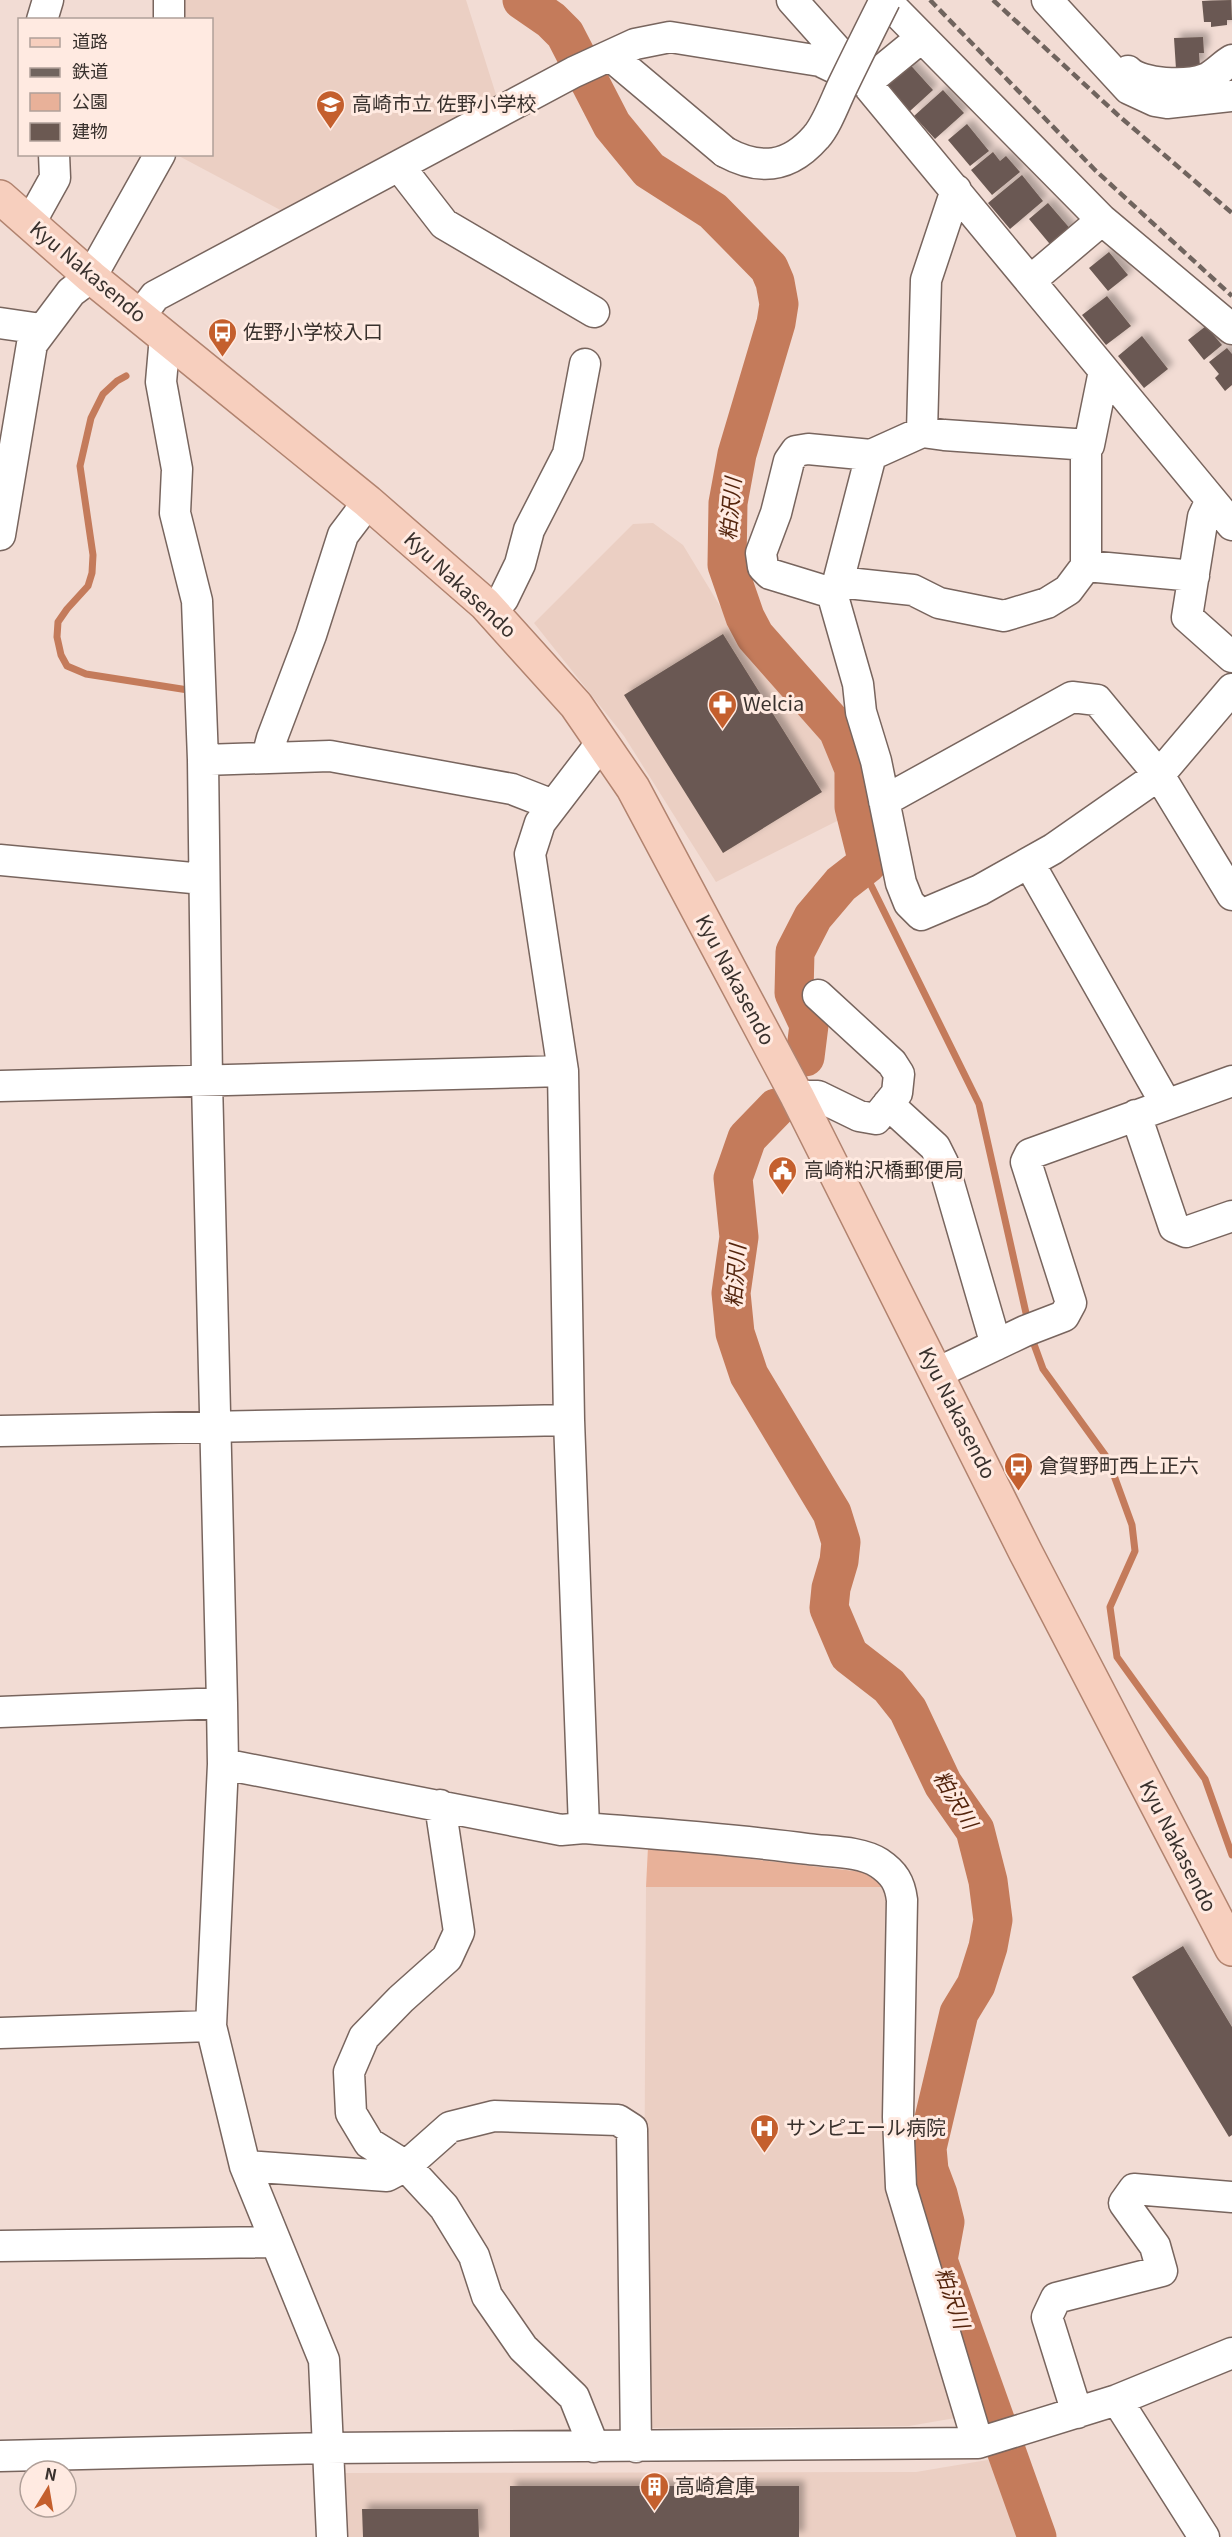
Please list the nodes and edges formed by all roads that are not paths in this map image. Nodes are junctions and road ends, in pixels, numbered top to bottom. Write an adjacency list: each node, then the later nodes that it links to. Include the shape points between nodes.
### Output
1 (48, 0): 7 (street)
2 (169, 0): 8 (street)
3 (792, 0): 12 (street)
4 (885, 0): 9 (street); 10 (street, bridge, via 817,136 797,154 777,164 750,164 725,152)
5 (1047, 0): 13 (street, via 1129,89 1167,103)
6 (1059, 0): 11 (street, via 1134,78 1145,82 1179,83 1207,78)
7 (43, 18)
8 (169, 18)
9 (921, 38): 12 (street); 19 (street)
10 (612, 57): 12 (street, via 635,44 670,37 820,61); 16 (street, via 574,72)
11 (1232, 60)
12 (866, 83): 17 (street)
13 (1232, 96)
14 (54, 156): 20 (street, via 56,178)
15 (159, 156): 21 (street)
16 (399, 166): 23 (street, via 444,224); 25 (street, via 155,296)
17 (956, 190): 22 (street); 30 (street, via 926,280)
18 (0, 197): 20 (main road, Kyu Nakasendo)
19 (1102, 220): 22 (street); 27 (street)
20 (30, 223): 21 (main road, Kyu Nakasendo)
21 (91, 277): 25 (main road, Kyu Nakasendo); 26 (street, via 70,292)
22 (1030, 281): 29 (street)
23 (594, 312)
24 (0, 323): 26 (street)
25 (153, 326): 34 (main road, Kyu Nakasendo); 45 (street, via 177,469 175,513 197,601)
26 (41, 329): 36 (street, via 32,344)
27 (1232, 329)
28 (585, 364): 40 (street, via 568,454 529,530 520,564 503,599)
29 (1104, 371): 31 (street); 33 (street)
30 (922, 432): 31 (street); 32 (street)
31 (1086, 446): 37 (street)
32 (871, 455): 39 (street); 39 (street, via 796,451 789,461 761,553 763,567 770,574)
33 (1211, 500): 35 (street); 38 (street, via 1203,517)
34 (368, 502): 40 (main road, Kyu Nakasendo); 44 (street, via 344,535)
35 (1232, 525)
36 (0, 535)
37 (1086, 566): 38 (street); 39 (street, via 1068,590 1047,603 1004,616 939,603 913,591 870,584)
38 (1194, 576): 41 (street, via 1187,617)
39 (835, 587): 47 (street)
40 (490, 609): 43 (main road, Kyu Nakasendo, via 576,705)
41 (1232, 657)
42 (1232, 689): 46 (street)
43 (602, 742): 48 (street); 58 (main road, Kyu Nakasendo, via 633,788)
44 (267, 757): 45 (street); 48 (street, via 330,756 512,789)
45 (203, 760): 51 (street)
46 (1159, 775): 47 (street, via 1096,700 1072,697); 50 (street); 52 (street)
47 (884, 801): 50 (street, via 901,883 909,903 921,915 980,890)
48 (553, 805): 54 (street, via 540,823 530,854)
49 (0, 860): 51 (street)
50 (1029, 863): 60 (street)
51 (203, 879): 55 (street)
52 (1232, 895)
53 (818, 995): 59 (street, via 892,1063 899,1074 897,1093)
54 (563, 1071): 55 (street); 65 (street)
55 (207, 1081): 57 (street); 66 (street)
56 (1232, 1081): 60 (street)
57 (0, 1086)
58 (796, 1096): 59 (street, via 818,1096 859,1116 876,1119); 64 (main road, Kyu Nakasendo)
59 (888, 1104): 63 (street, via 935,1147 943,1163)
60 (1166, 1104): 61 (street)
61 (1136, 1115): 62 (street, via 1174,1227 1186,1232); 63 (street, via 1030,1154 1026,1162 1071,1303 1064,1316)
62 (1232, 1216)
63 (996, 1345): 64 (street)
64 (937, 1373): 73 (main road, Kyu Nakasendo)
65 (569, 1420): 66 (street); 72 (street)
66 (214, 1426): 67 (street); 68 (street)
67 (0, 1431)
68 (222, 1703): 69 (street); 70 (street)
69 (0, 1712)
70 (223, 1764): 71 (street); 74 (street)
71 (440, 1805): 72 (street, via 561,1830); 77 (street, via 459,1932 447,1958 364,2037 350,2072 351,2113 369,2143)
72 (584, 1828): 84 (street, via 748,1841 859,1855 878,1862 900,1884 901,2187)
73 (1232, 1949)
74 (211, 2026): 75 (street); 76 (street)
75 (0, 2033)
76 (245, 2166): 77 (street, via 387,2176); 79 (street)
77 (406, 2166): 85 (street, via 444,2206 474,2256 487,2296 523,2348 574,2397); 86 (street, via 450,2127 494,2116 618,2120 632,2129)
78 (1232, 2198): 83 (street, via 1134,2189 1124,2203 1155,2246 1162,2271 1056,2298 1047,2317)
79 (276, 2242): 80 (street); 87 (street, via 324,2360)
80 (0, 2246)
81 (1232, 2353): 82 (street)
82 (1118, 2400): 83 (street); 90 (street)
83 (1077, 2413): 84 (street)
84 (984, 2441): 86 (street)
85 (594, 2447): 86 (street); 87 (street)
86 (636, 2447)
87 (328, 2448): 88 (street); 89 (street)
88 (0, 2456)
89 (332, 2537)
90 (1204, 2537)

